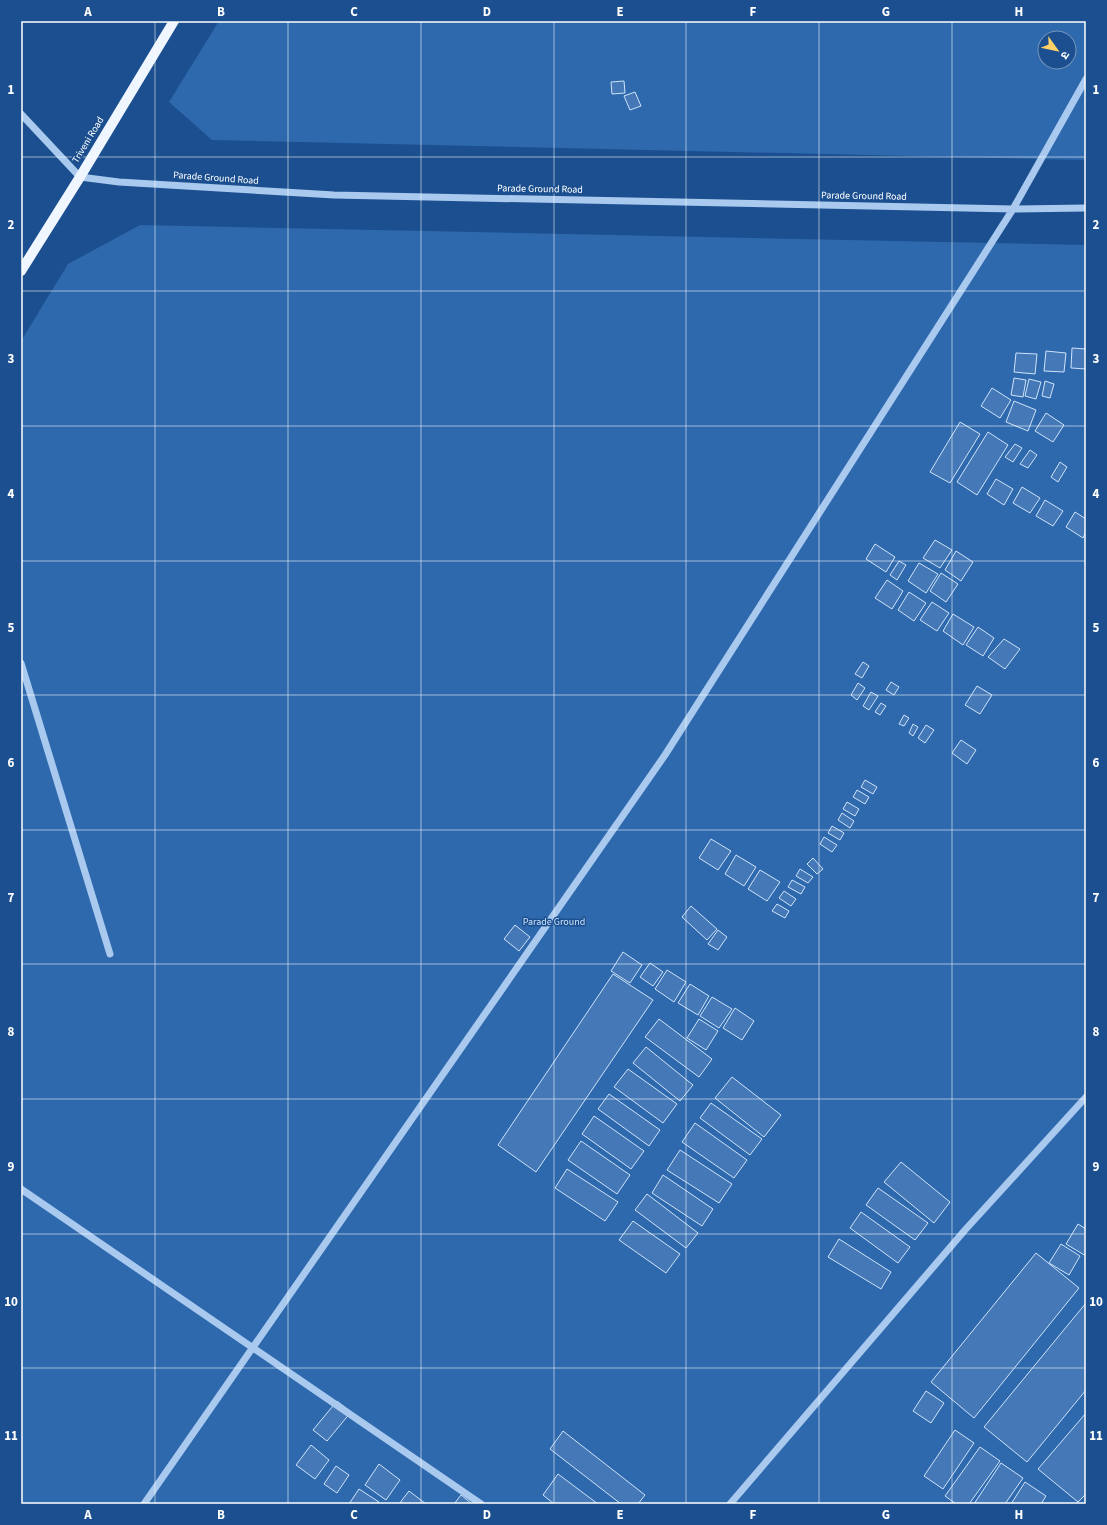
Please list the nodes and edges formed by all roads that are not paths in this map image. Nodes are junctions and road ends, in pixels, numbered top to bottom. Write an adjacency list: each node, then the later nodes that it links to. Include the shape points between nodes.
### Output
1 (174, 21): 4 (main road, Triveni Road)
2 (1086, 79): 6 (street)
3 (21, 114): 4 (street)
4 (80, 177): 6 (street, Parade Ground Road, via 119,182 334,195); 7 (main road, Triveni Road)
5 (1086, 208): 6 (street, Parade Ground Road)
6 (1013, 209): 12 (street, via 665,755)
7 (21, 271)
8 (21, 663): 9 (street)
9 (110, 954)
10 (1086, 1097): 15 (street, via 965,1230)
11 (21, 1190): 12 (street)
12 (254, 1347): 13 (street); 14 (street)
13 (144, 1504)
14 (481, 1504)
15 (730, 1504)

